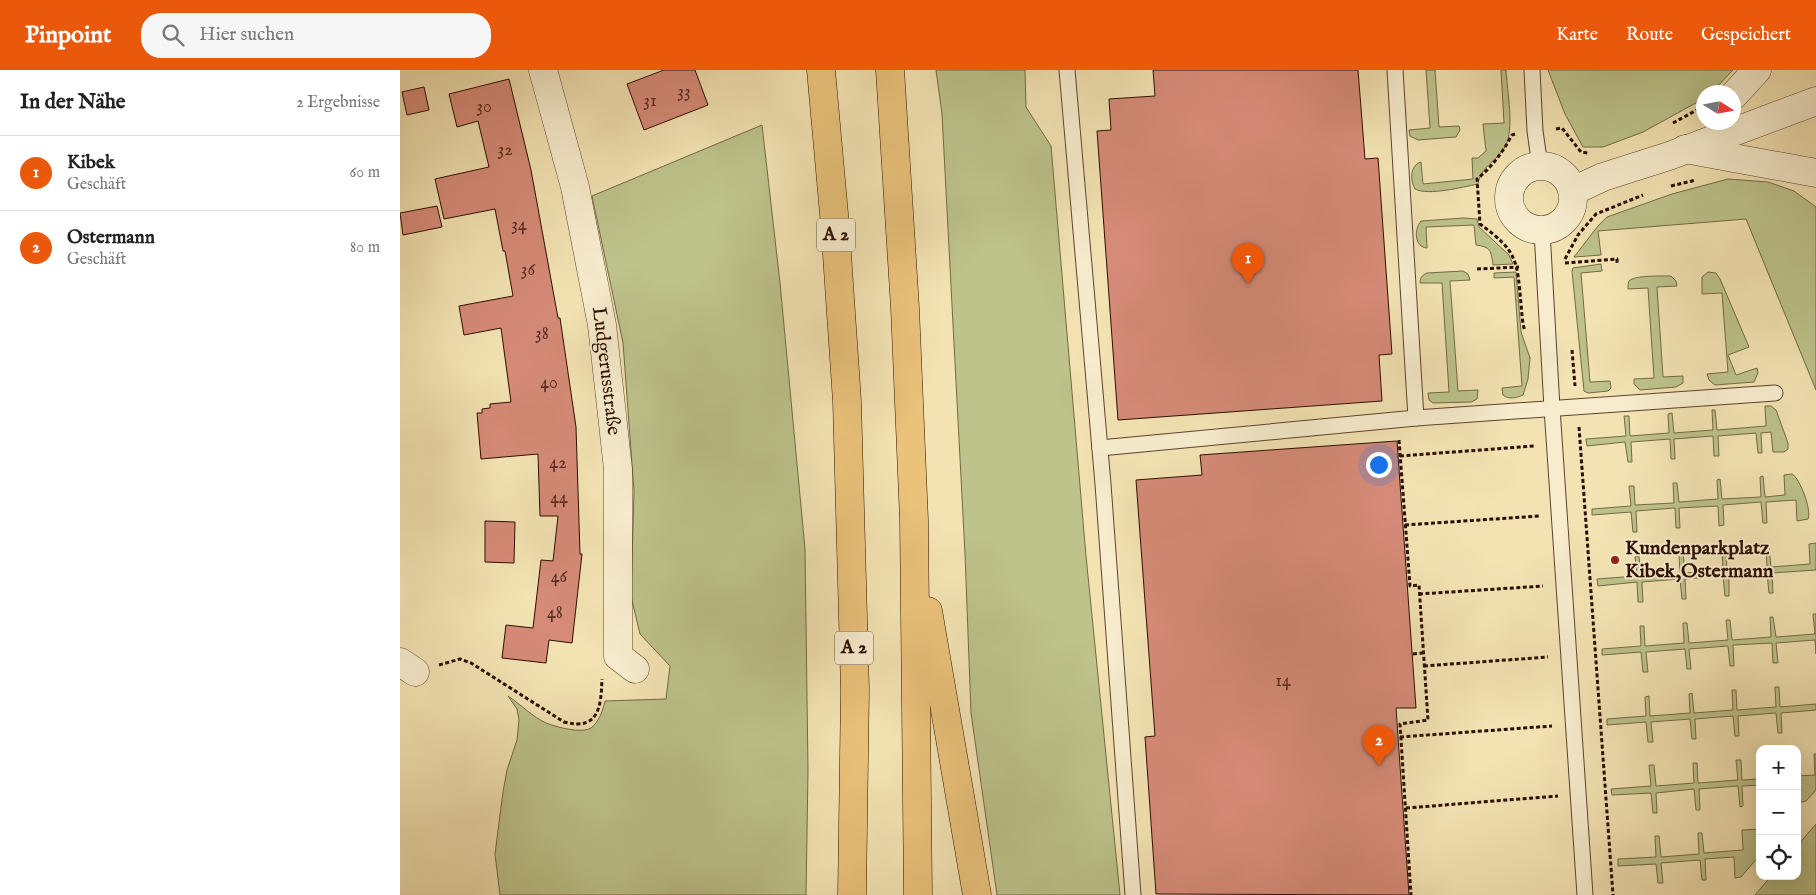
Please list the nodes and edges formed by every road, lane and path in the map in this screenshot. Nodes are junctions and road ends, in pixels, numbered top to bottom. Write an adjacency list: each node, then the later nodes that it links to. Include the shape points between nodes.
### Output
1 (543, 70): 48 (street, Ludgerusstraße, via 575,187 602,325 618,469)
2 (821, 70): 57 (highway, A 2, via 847,401 855,690)
3 (890, 70): 39 (highway, via 905,298)
4 (1067, 70): 35 (lane)
5 (1395, 70): 30 (lane)
6 (1532, 70): 13 (lane)
7 (1757, 70): 8 (street)
8 (1741, 87)
9 (1816, 101): 14 (street)
10 (1696, 110): 11 (path)
11 (1669, 125)
12 (1701, 130): 14 (street)
13 (1535, 132): 15 (path, via 1562,128 1581,152); 16 (lane); 24 (path, via 1512,135 1492,167 1477,179 1480,224 1505,245 1518,267)
14 (1684, 149): 17 (street); 20 (street)
15 (1593, 153)
16 (1540, 166): 20 (street, via 1549,166 1564,175); 22 (street, via 1520,173 1510,191 1509,202 1516,219 1524,226)
17 (1816, 173)
18 (1700, 179): 19 (path)
19 (1665, 188)
20 (1573, 191): 22 (street, via 1572,210 1567,218 1552,229)
21 (1648, 194): 23 (path, via 1596,214 1578,235 1565,259)
22 (1542, 230): 28 (lane)
23 (1566, 272)
24 (1527, 335)
25 (1571, 342): 27 (path)
26 (1775, 392): 27 (lane)
27 (1577, 406): 28 (lane); 32 (path)
28 (1552, 408): 29 (lane); 33 (lane)
29 (1533, 410): 30 (lane); 34 (path)
30 (1416, 418): 31 (lane)
31 (1398, 420): 35 (lane); 36 (path)
32 (1580, 442): 33 (path); 37 (path)
33 (1555, 444): 34 (path); 38 (lane)
34 (1534, 446): 36 (path)
35 (1100, 448): 60 (lane)
36 (1400, 456): 40 (path)
37 (1585, 513): 38 (path); 41 (path)
38 (1560, 515): 40 (path); 42 (lane)
39 (914, 520): 58 (highway); 59 (highway)
40 (1405, 525): 43 (path, via 1410,586 1418,586)
41 (1590, 583): 42 (path); 46 (path)
42 (1565, 585): 43 (path); 47 (lane)
43 (1419, 594): 44 (path)
44 (1423, 653): 45 (path); 49 (path)
45 (1413, 654)
46 (1596, 654): 47 (path); 51 (path)
47 (1570, 655): 49 (path); 52 (lane)
48 (626, 662): 50 (path, via 603,656 602,702 597,714 576,725 564,722 460,659)
49 (1424, 666): 53 (path, via 1428,720 1400,724)
50 (408, 667)
51 (1600, 722): 52 (path); 54 (path)
52 (1574, 724): 53 (path); 55 (lane)
53 (1400, 736): 56 (path)
54 (1605, 792): 55 (path); 63 (path)
55 (1579, 794): 56 (path); 62 (lane)
56 (1406, 808): 61 (path)
57 (852, 895)
58 (918, 895)
59 (977, 895)
60 (1133, 895)
61 (1411, 895)
62 (1586, 895)
63 (1613, 895)

